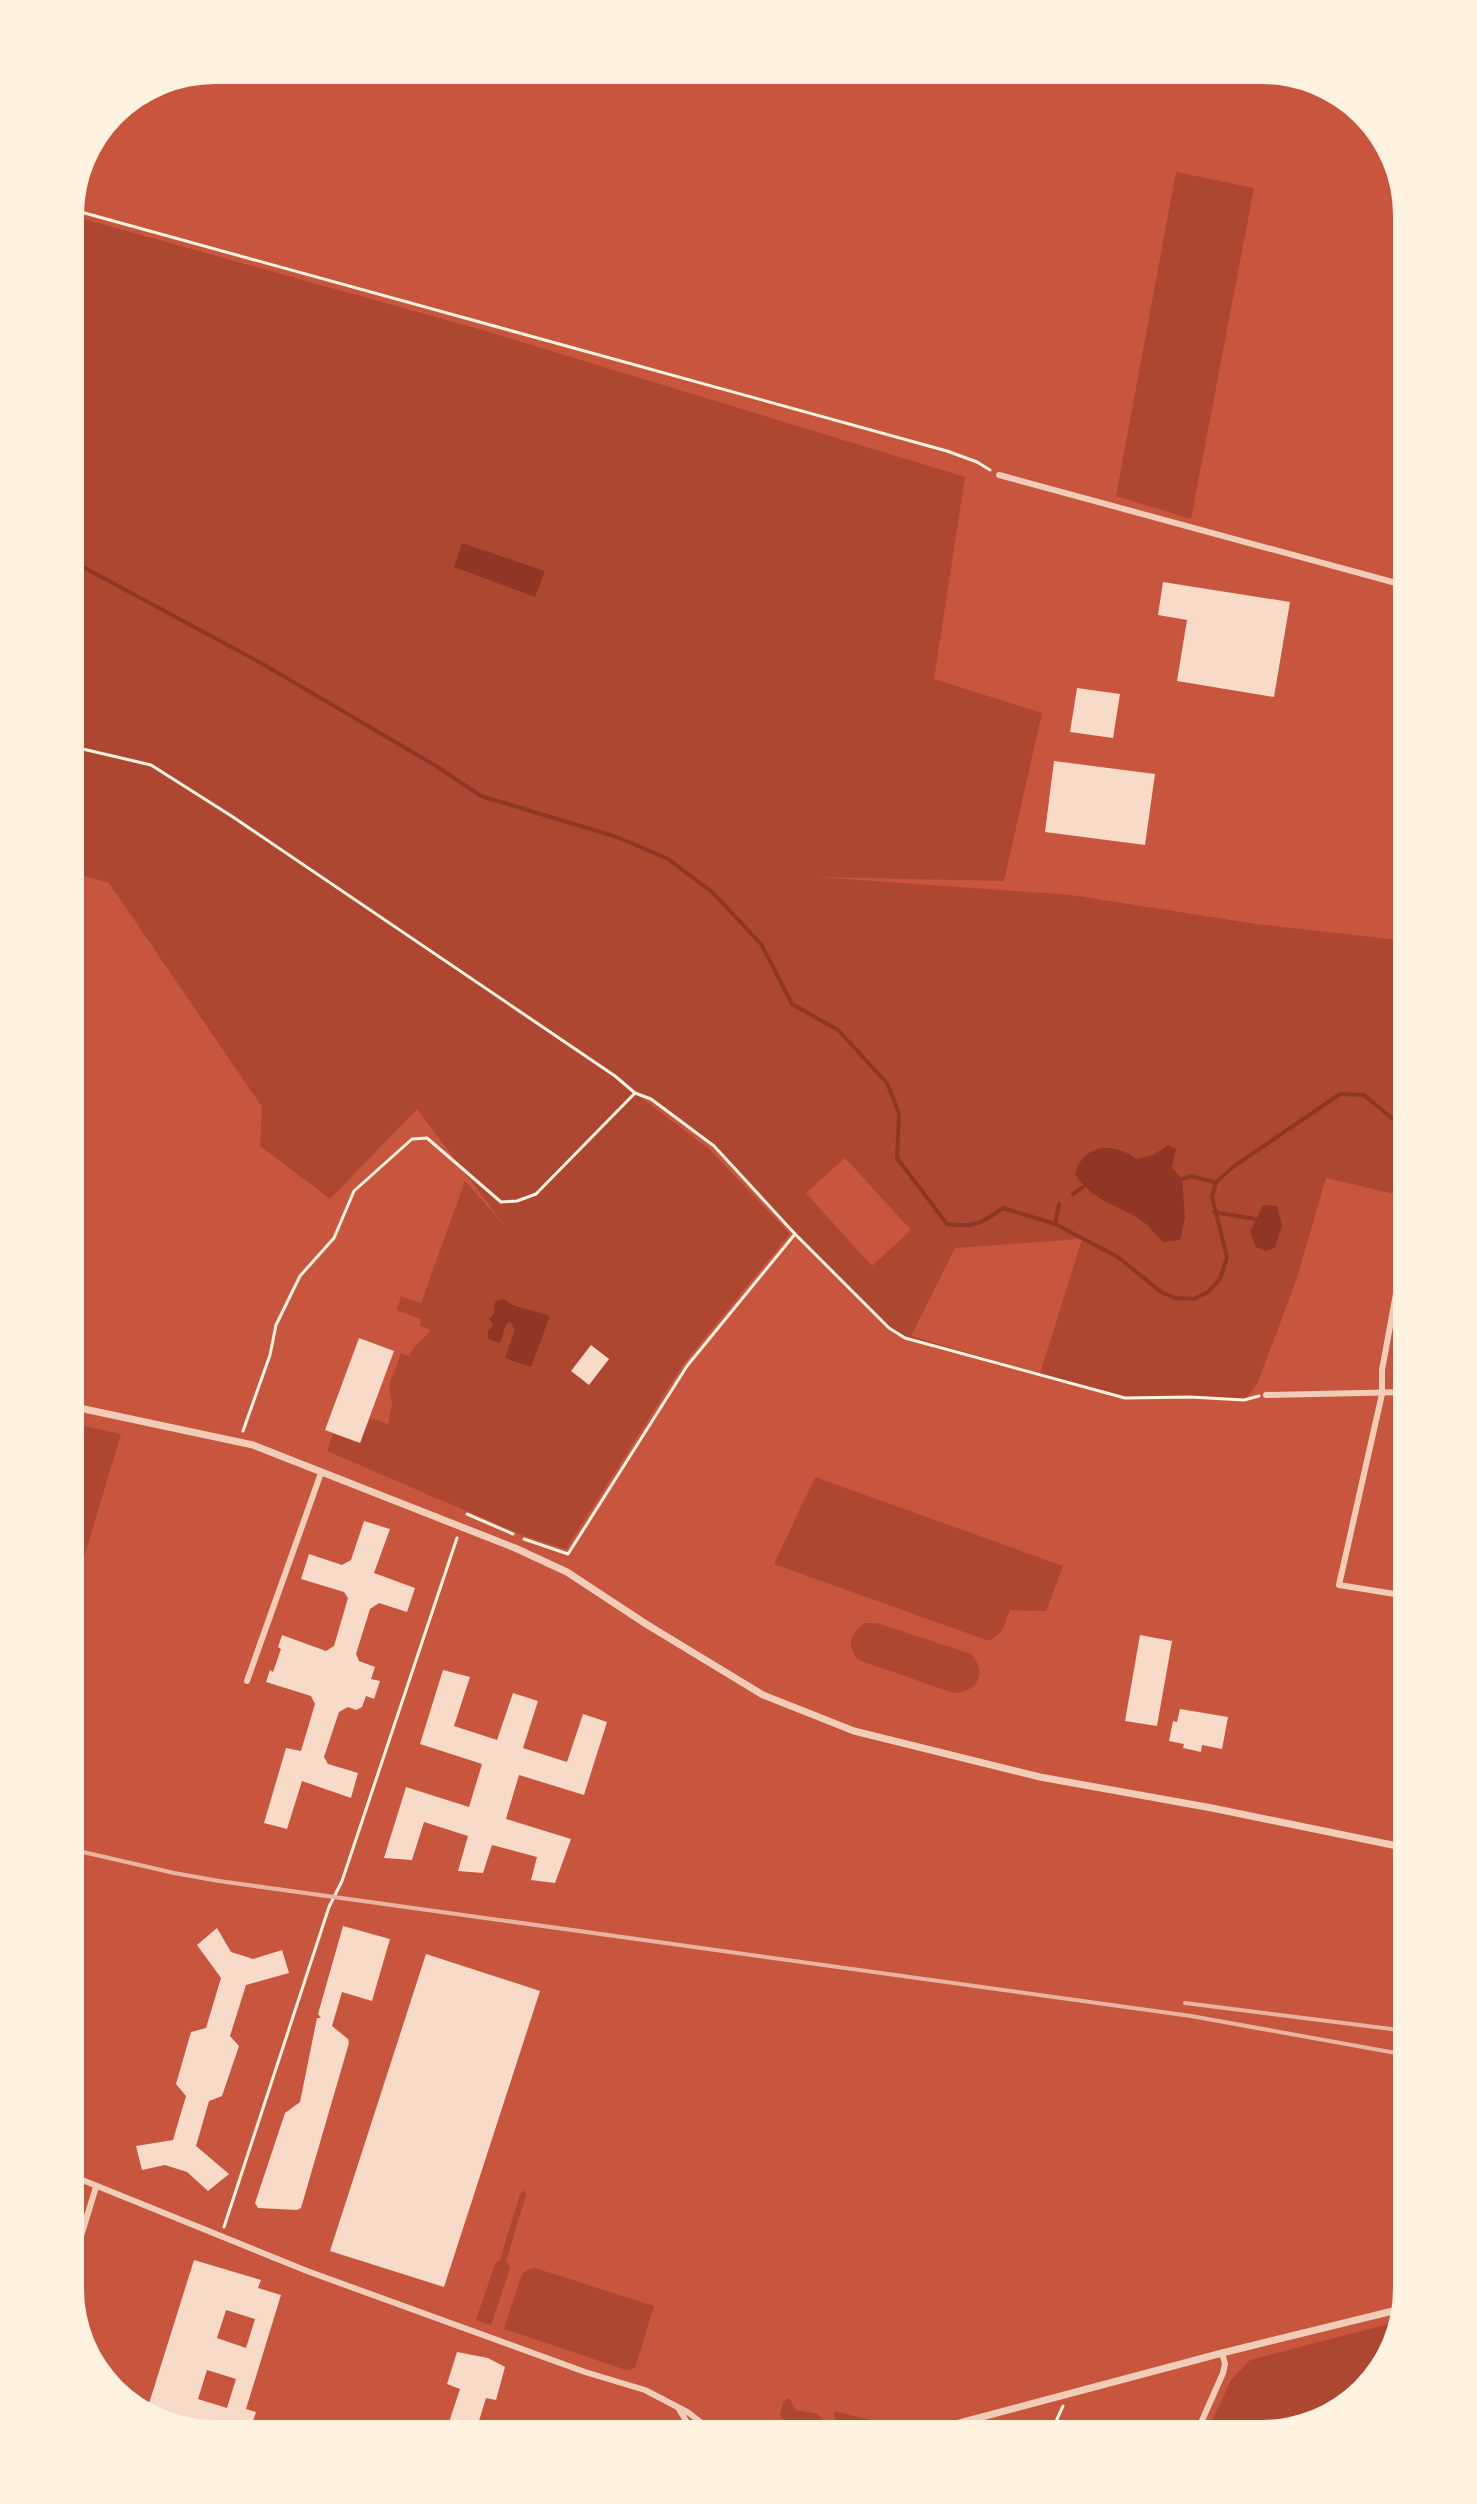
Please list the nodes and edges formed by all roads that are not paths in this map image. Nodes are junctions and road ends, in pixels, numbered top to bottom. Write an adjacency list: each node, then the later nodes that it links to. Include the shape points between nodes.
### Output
1 (999, 475): 2 (street)
2 (1393, 582)
3 (1393, 1310): 5 (street)
4 (1393, 1393): 5 (street)
5 (1382, 1394): 6 (street); 9 (street, via 1339,1585)
6 (1266, 1395)
7 (84, 1409): 8 (street, via 240,1442)
8 (321, 1473): 10 (street); 11 (street, via 567,1572 763,1695 854,1731 1040,1777)
9 (1393, 1594)
10 (247, 1681)
11 (1393, 1845)
12 (84, 2181): 13 (street)
13 (96, 2187): 14 (street); 17 (street)
14 (84, 2226)
15 (1390, 2312): 16 (street)
16 (1222, 2353): 20 (street); 21 (street, via 1223,2373)
17 (677, 2406): 18 (street); 19 (street)
18 (686, 2420)
19 (700, 2420)
20 (972, 2420)
21 (1202, 2420)

